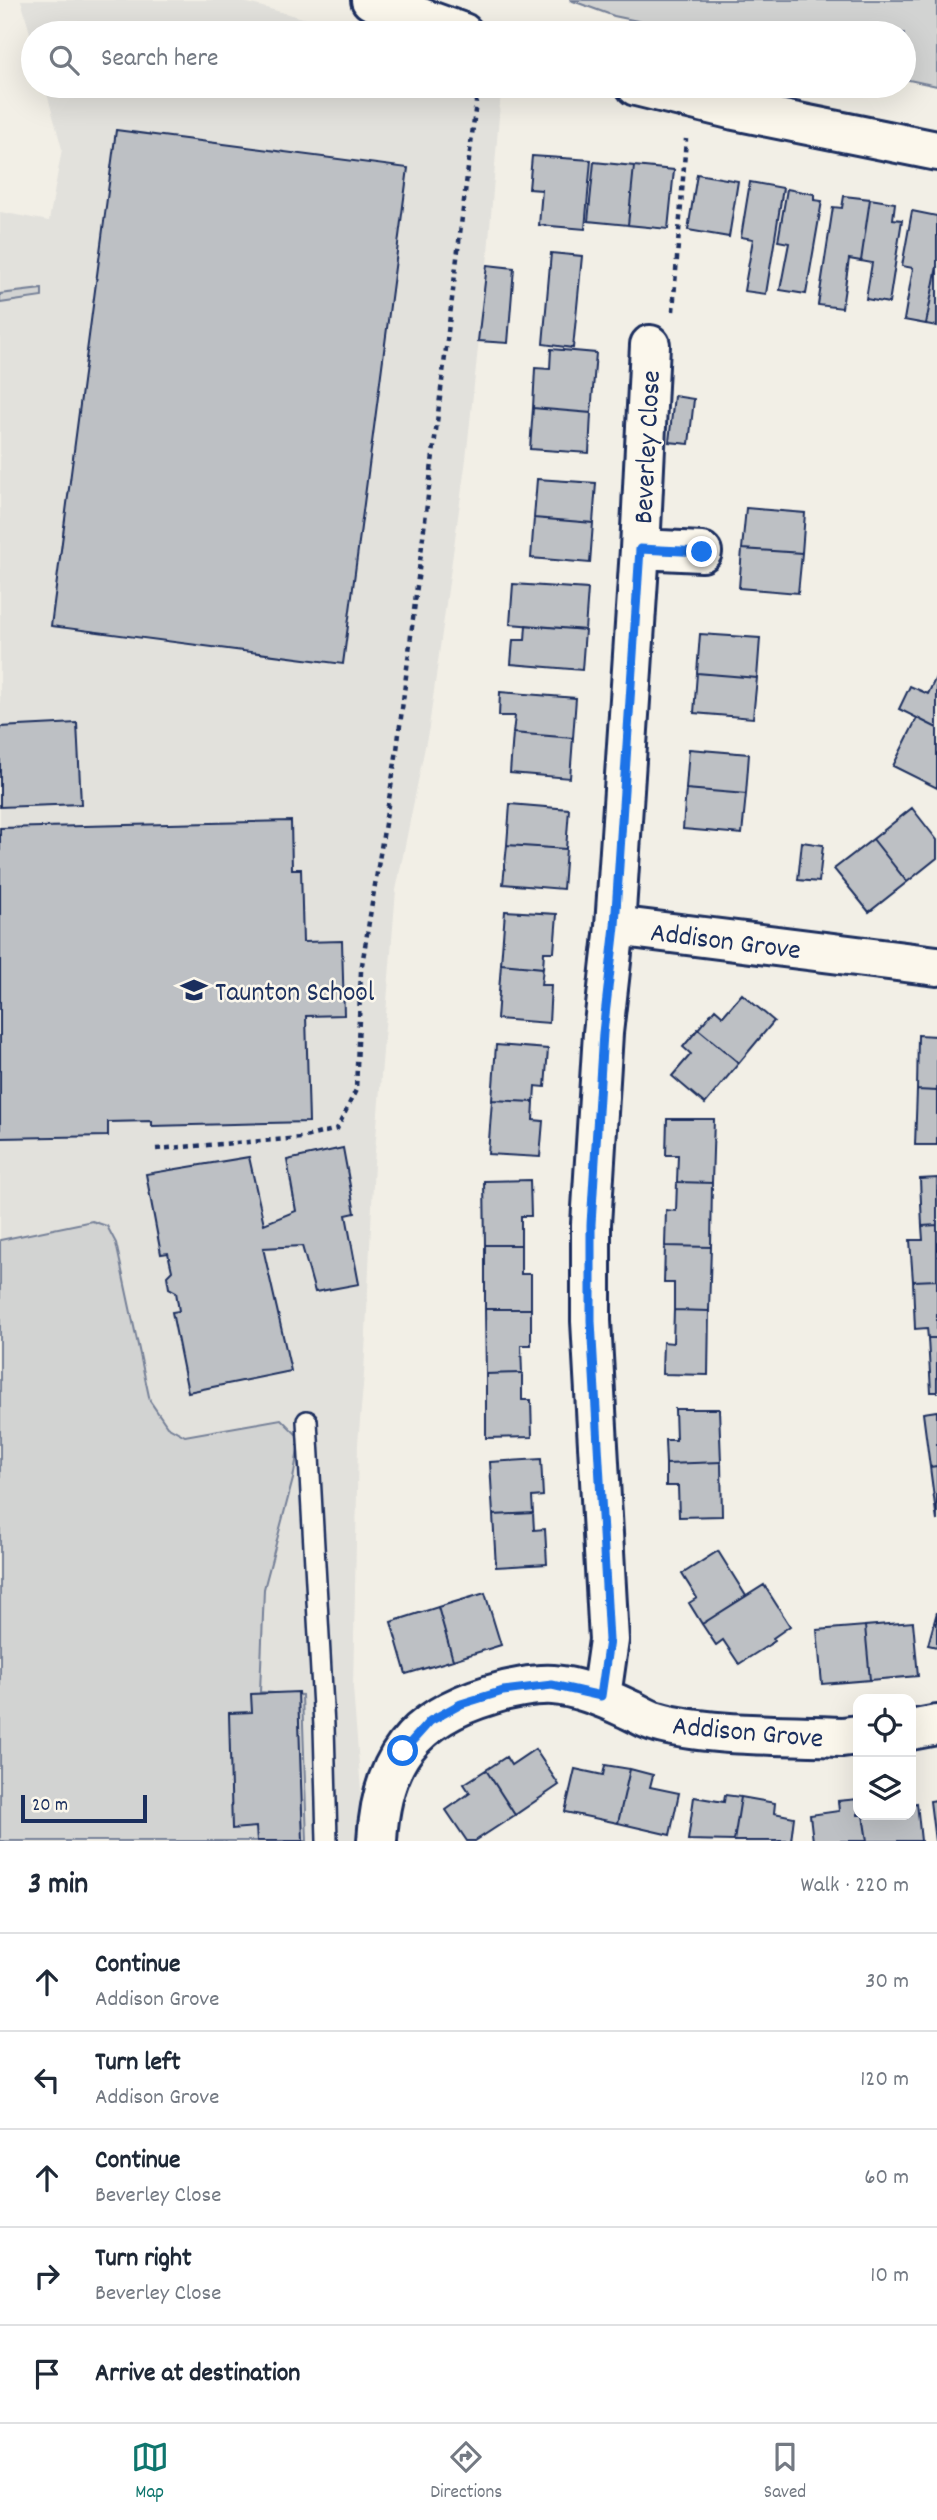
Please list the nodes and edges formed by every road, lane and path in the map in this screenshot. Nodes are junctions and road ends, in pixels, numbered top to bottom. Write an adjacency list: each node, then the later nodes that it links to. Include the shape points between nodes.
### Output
1 (371, 0): 2 (street)
2 (430, 21)
3 (477, 98): 12 (path, via 397,750 361,971 356,1090 337,1129 301,1138)
4 (683, 98): 5 (street)
5 (687, 99): 6 (street); 7 (path, via 671,334)
6 (937, 151)
7 (650, 345): 8 (street, Beverley Close)
8 (640, 549): 9 (street, Beverley Close); 10 (street, Beverley Close)
9 (702, 552)
10 (615, 926): 11 (street, Addison Grove); 14 (street, Addison Grove, via 591,1224 592,1334 609,1640)
11 (937, 966)
12 (156, 1149)
13 (307, 1421): 18 (lane)
14 (601, 1696): 17 (street, Addison Grove, via 656,1722 711,1731); 19 (street, Addison Grove, via 552,1685 503,1691 461,1704 430,1721 403,1751 387,1779)
15 (937, 1725): 16 (street)
16 (916, 1729)
17 (853, 1736)
18 (327, 1841)
19 (377, 1841)

